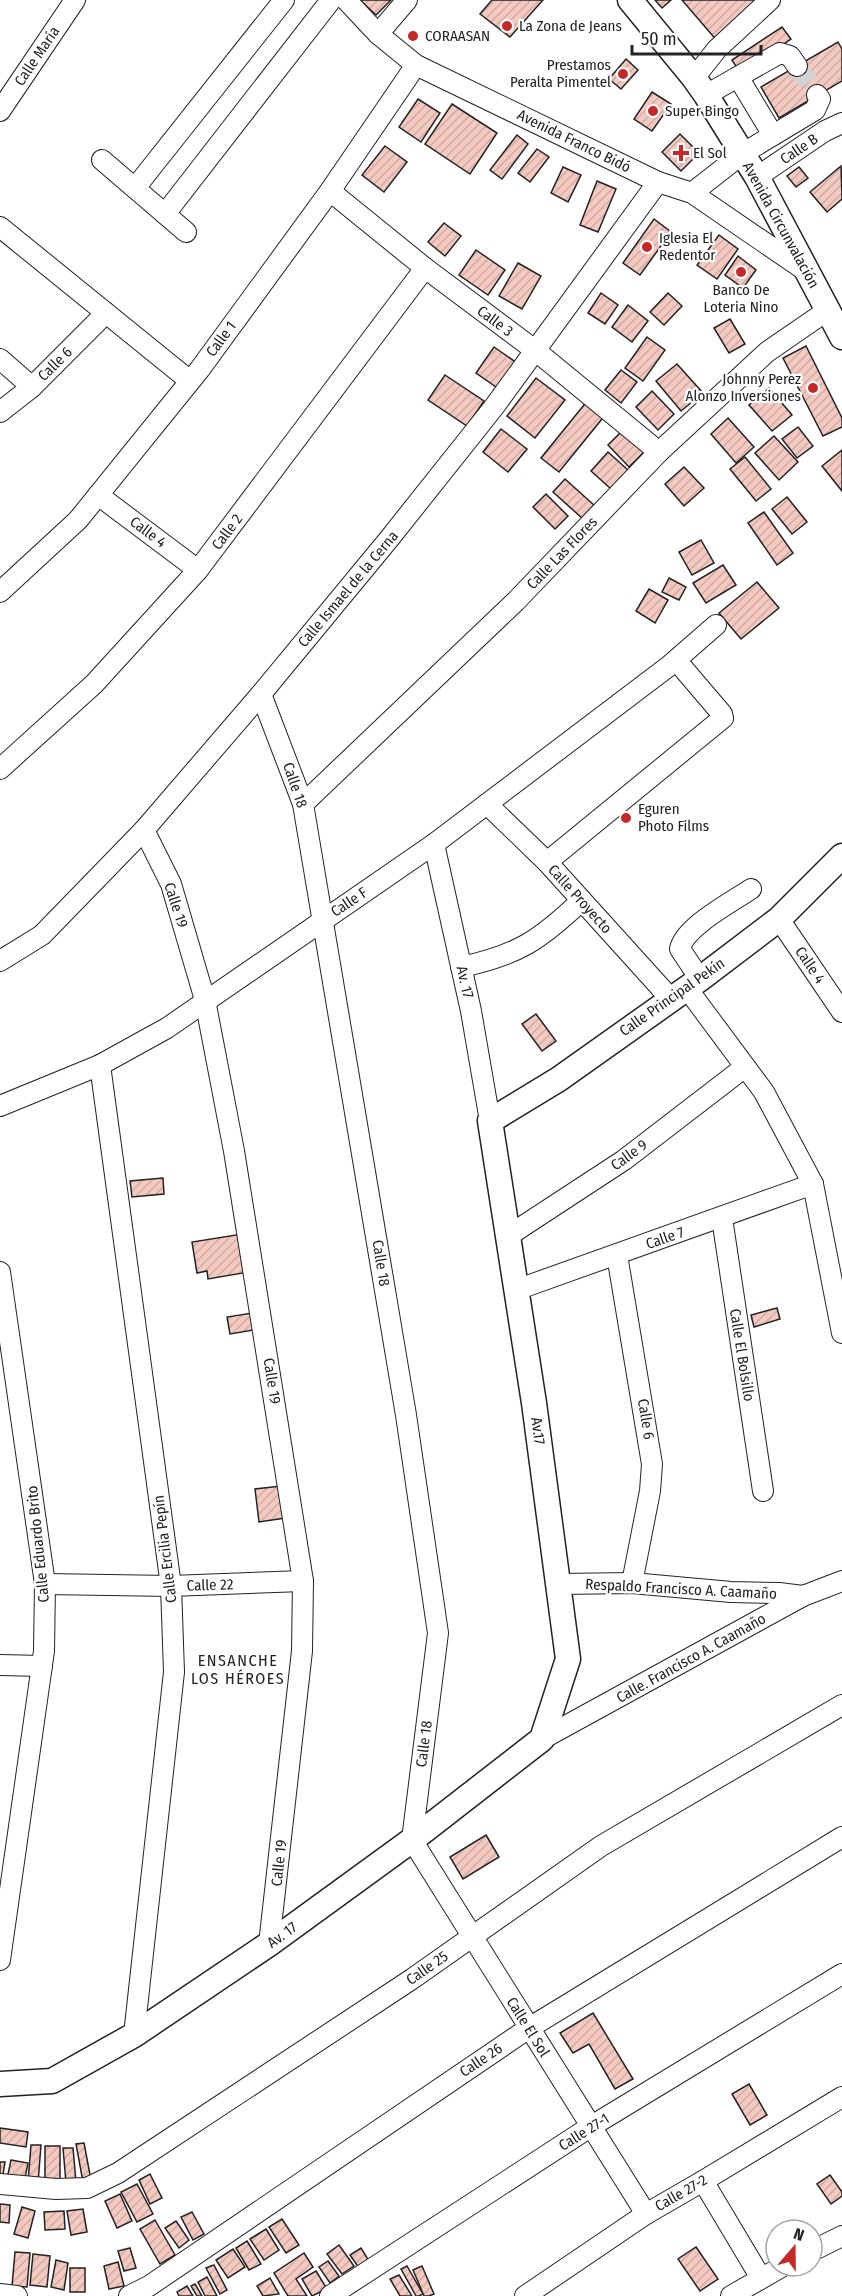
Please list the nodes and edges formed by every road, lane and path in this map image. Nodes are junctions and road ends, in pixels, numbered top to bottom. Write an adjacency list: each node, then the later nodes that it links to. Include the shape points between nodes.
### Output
1 (75, 0): 14 (street, Calle María)
2 (284, 0): 21 (street)
3 (331, 0): 24 (street)
4 (346, 0): 8 (street, Avenida Franco Bidó)
5 (407, 0): 8 (street)
6 (630, 0): 12 (main road, Avenida Circunvalación)
7 (770, 0): 12 (street, via 717,49)
8 (378, 34): 9 (street, Avenida Franco Bidó)
9 (416, 64): 20 (street, Avenida Franco Bidó); 22 (street, Calle 1)
10 (797, 66): 11 (street, via 790,56 780,53)
11 (738, 77): 12 (street); 16 (street)
12 (700, 87): 17 (main road, Avenida Circunvalación)
13 (817, 95): 16 (street, via 820,99 815,110)
14 (0, 111)
15 (842, 123): 19 (street, Calle B)
16 (774, 135): 17 (street)
17 (742, 154): 19 (main road, Avenida Circunvalación); 23 (street)
18 (102, 160): 21 (street)
19 (757, 177): 28 (main road, Avenida Circunvalación)
20 (658, 182): 23 (street, Avenida Franco Bidó); 32 (street, Calle Ismael de la Cerna)
21 (135, 188): 24 (street)
22 (330, 191): 27 (street, Calle 3); 34 (street, Calle 1)
23 (692, 193): 28 (street, Avenida Franco Bidó)
24 (165, 214): 26 (street)
25 (0, 227): 30 (street)
26 (186, 232)
27 (425, 268): 32 (street, Calle 3); 39 (street, Calle 2)
28 (808, 272): 29 (main road, Avenida Circunvalación)
29 (828, 310): 31 (main road, Avenida Circunvalación); 37 (street, Calle Las Flores, via 768,352)
30 (106, 313): 34 (street); 35 (street, Calle 6)
31 (842, 337)
32 (536, 351): 37 (street, Calle 3); 43 (street, Calle Ismael de la Cerna)
33 (0, 359): 35 (street)
34 (190, 381): 38 (street, Calle 1)
35 (32, 387): 36 (street, Calle 6)
36 (0, 412)
37 (659, 452): 45 (street, Calle Las Flores, via 516,601)
38 (98, 495): 39 (street, Calle 4); 40 (street, Calle 1)
39 (198, 570): 44 (street, Calle 2, via 94,684)
40 (0, 592)
41 (716, 625): 42 (street, Calle F)
42 (676, 660): 46 (street, Calle F); 50 (street, via 723,718)
43 (261, 694): 45 (street, Calle 18); 47 (street, Calle Ismael de la Cerna)
44 (0, 769)
45 (303, 804): 54 (street, Calle 18)
46 (487, 804): 48 (street, Calle F); 50 (street, Calle Proyecto)
47 (144, 830): 55 (street, Calle Ismael de la Cerna, via 42,935); 58 (street, Calle 19, via 171,884)
48 (434, 844): 54 (street, Calle F); 56 (street, Av. 17)
49 (842, 856): 53 (main road, Calle Principal Pekín)
50 (547, 862): 52 (street, Calle Proyecto)
51 (751, 889): 57 (street, via 689,932 681,942)
52 (581, 901): 56 (street, via 543,935 515,952); 57 (street, Calle Proyecto)
53 (779, 919): 57 (main road, Calle Principal Pekín); 59 (street, Calle 4)
54 (321, 921): 58 (street, Calle F); 85 (street, Calle 18, via 355,1105 438,1633)
55 (0, 961)
56 (461, 967): 63 (street, Av. 17)
57 (685, 988): 61 (street); 63 (main road, Calle Principal Pekín, via 559,1079)
58 (205, 1000): 60 (street, Calle F, via 167,1028); 73 (street, Calle 19, via 234,1151)
59 (842, 1012)
60 (100, 1065): 62 (street, Calle F); 78 (street, Calle Ercilia Pepín)
61 (745, 1067): 64 (street, via 764,1092); 66 (street, Calle 9, via 624,1160)
62 (0, 1106)
63 (490, 1121): 66 (main road, Av.17)
64 (813, 1184): 65 (street, Calle 7); 70 (street)
65 (722, 1218): 67 (street, Calle 7); 72 (street, Calle El Bolsillo)
66 (508, 1236): 69 (main road, Av.17)
67 (618, 1254): 69 (street, Calle 7); 75 (street, Calle 6, via 652,1464)
68 (0, 1272): 76 (street, Calle Eduardo Brito)
69 (516, 1290): 77 (main road, Av.17)
70 (839, 1302): 71 (street)
71 (842, 1333)
72 (763, 1491)
73 (303, 1581): 78 (street, Calle 22); 87 (street, Calle 19, via 302,1651)
74 (842, 1581): 79 (street, Calle. Francisco A. Caamaño)
75 (632, 1583): 77 (street, Respaldo Francisco A. Caamaño); 79 (street, Respaldo Francisco A. Caamaño)
76 (45, 1584): 78 (street, Calle 22); 81 (street, Calle Eduardo Brito)
77 (559, 1584): 83 (main road, Av.17, via 568,1659)
78 (171, 1586): 91 (street, Calle Ercilia Pepín, via 174,1672)
79 (803, 1596): 83 (street, Calle. Francisco A. Caamaño)
80 (0, 1665): 81 (street)
81 (42, 1666): 88 (street, Calle Eduardo Brito)
82 (842, 1705): 86 (street, Calle 25, via 601,1846)
83 (542, 1739): 85 (main road, Av. 17)
84 (842, 1837): 90 (street, Calle 26)
85 (412, 1840): 86 (street, Calle El Sol); 87 (main road, Av. 17)
86 (472, 1936): 90 (street, Calle El Sol); 96 (street, Calle 25, via 118,2173 87,2188)
87 (269, 1944): 91 (main road, Av. 17)
88 (0, 1960)
89 (842, 1974): 94 (street, Calle 27-1)
90 (529, 2028): 94 (street, Calle El Sol); 104 (street, Calle 26)
91 (134, 2035): 92 (main road, Av. 17, via 52,2081)
92 (0, 2084)
93 (842, 2097): 95 (street, Calle 27-2)
94 (590, 2127): 97 (street, Calle El Sol); 105 (street, Calle 27-1)
95 (703, 2181): 97 (street, Calle 27-2); 101 (street)
96 (0, 2184)
97 (646, 2214): 106 (street, Calle 27-2)
98 (842, 2236): 99 (street)
99 (824, 2245)
100 (764, 2276): 101 (street)
101 (761, 2278): 107 (street)
102 (0, 2294): 103 (street)
103 (17, 2296)
104 (129, 2296)
105 (330, 2296)
106 (525, 2296)
107 (731, 2296)

